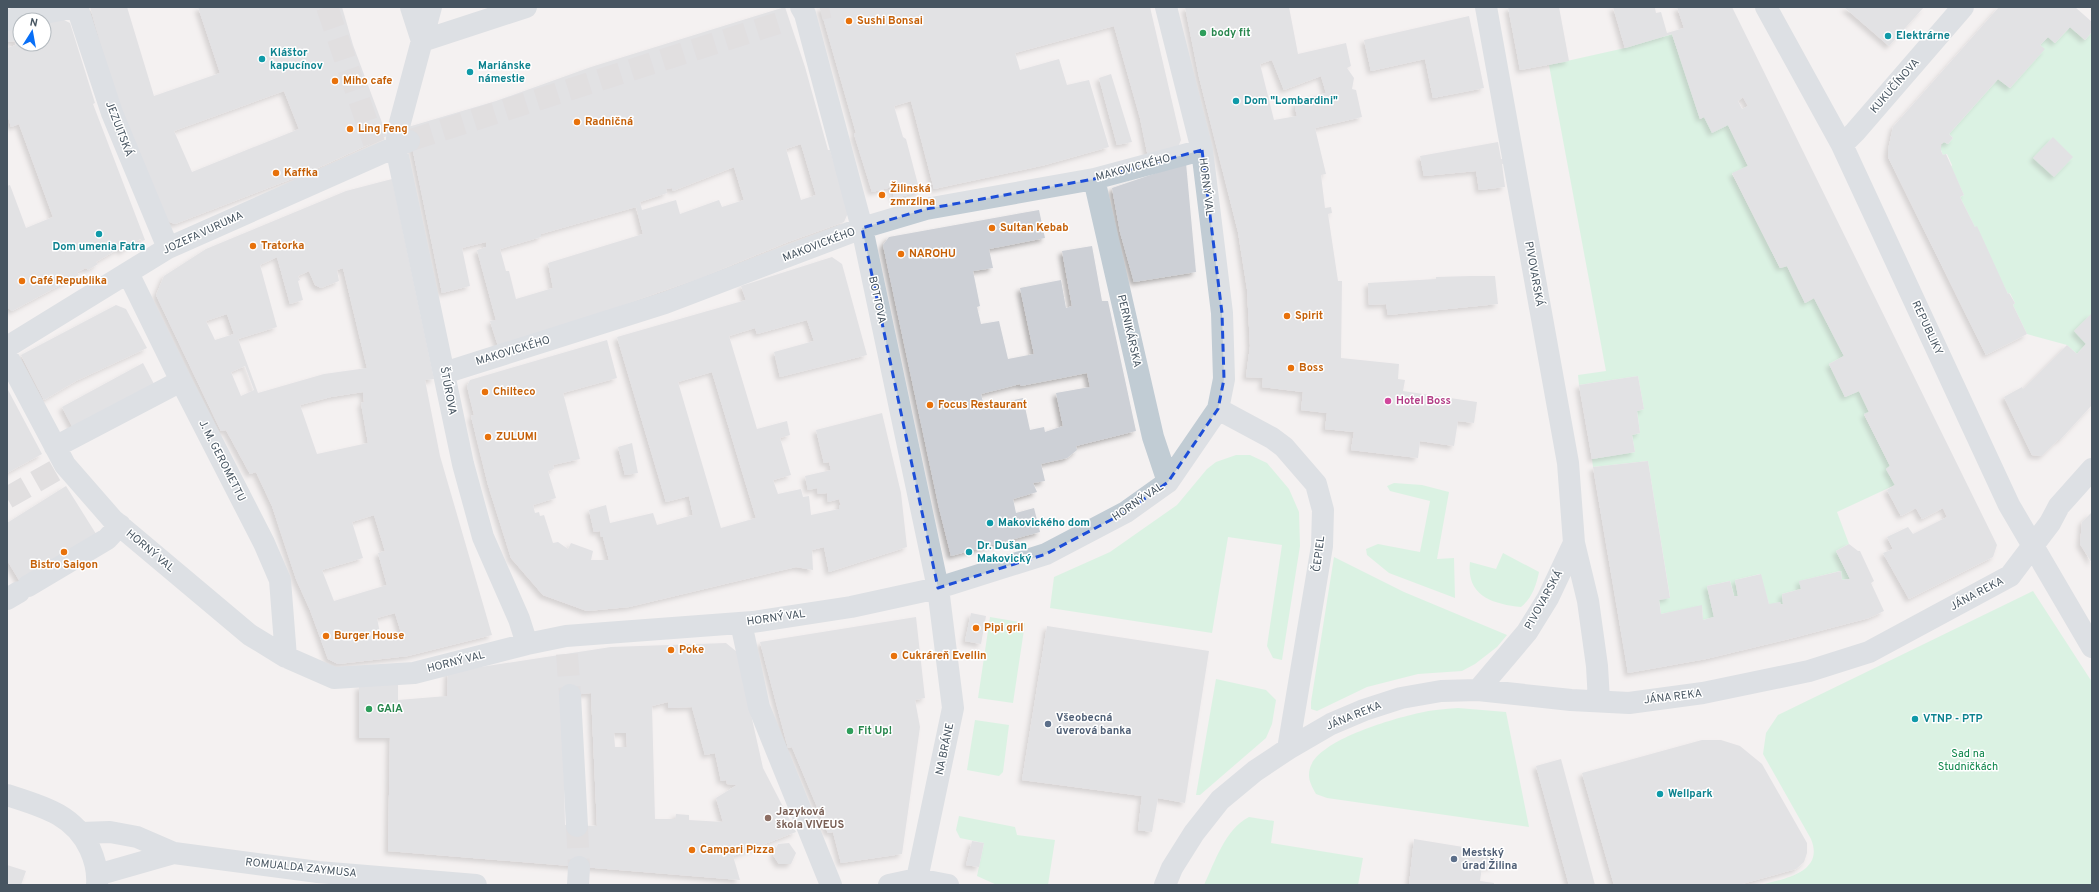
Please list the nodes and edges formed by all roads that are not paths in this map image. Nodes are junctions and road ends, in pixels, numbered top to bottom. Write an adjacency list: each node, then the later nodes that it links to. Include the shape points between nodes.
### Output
1 (77, 7): 10 (street); 17 (street, JEZUITSKÁ, via 112,113)
2 (411, 7): 11 (street)
3 (431, 7): 11 (street)
4 (526, 7): 11 (street)
5 (1166, 7): 14 (street, HORNÝ VAL)
6 (1486, 7): 28 (street, PIVOVARSKÁ, via 1568,463)
7 (1766, 7): 13 (street, REPUBLIKY)
8 (1962, 7): 13 (street, KUKUČÍNOVA)
9 (804, 12): 16 (street, BOTTOVA)
10 (7, 20)
11 (422, 41): 12 (street)
12 (391, 143): 17 (street, JOZEFA VURUMA); 21 (street, ŠTÚROVA)
13 (1842, 145): 29 (street, REPUBLIKY, via 2010,505)
14 (1202, 150): 15 (street, MAKOVICKÉHO); 23 (street, HORNÝ VAL, via 1222,313 1224,379)
15 (1094, 179): 16 (street, MAKOVICKÉHO, via 926,209); 26 (street, PERNIKÁRSKA, via 1153,437)
16 (862, 228): 21 (street, MAKOVICKÉHO, via 665,304); 30 (street, BOTTOVA)
17 (168, 248): 18 (street, JOZEFA VURUMA)
18 (128, 273): 19 (street, JOZEFA VURUMA); 22 (street, J. M. GEROMETTU)
19 (7, 347)
20 (7, 356): 24 (street, HORNÝ VAL)
21 (444, 373): 33 (street, ŠTÚROVA, via 463,464 483,537 519,619)
22 (181, 381): 24 (street); 35 (street, J. M. GEROMETTU, via 264,543 280,580)
23 (1218, 409): 26 (street, HORNÝ VAL); 39 (street, ČEPIEL, via 1284,447 1316,484 1323,510 1322,546)
24 (55, 447): 27 (street, HORNÝ VAL, via 65,465)
25 (2092, 469): 29 (street, JÁNA REKA, via 2059,506)
26 (1168, 482): 30 (street, HORNÝ VAL, via 1126,512 1046,554)
27 (120, 525): 31 (street, via 107,539); 35 (street, HORNÝ VAL, via 250,635)
28 (1574, 542): 36 (street, PIVOVARSKÁ, via 1548,598 1527,632); 38 (street, PIVOVARSKÁ, via 1588,601)
29 (2033, 547): 34 (street, REPUBLIKY); 38 (street, JÁNA REKA, via 2010,576 1869,652 1809,671 1711,692 1629,703)
30 (938, 588): 32 (street, HORNÝ VAL, via 851,607); 45 (street, NA BRÁNE, via 953,708)
31 (18, 592)
32 (741, 623): 33 (street, HORNÝ VAL, via 566,645); 47 (street, via 759,707)
33 (527, 644): 35 (street, HORNÝ VAL, via 414,673 334,678)
34 (2092, 647)
35 (286, 657)
36 (1478, 690): 38 (street, JÁNA REKA); 39 (street, JÁNA REKA, via 1441,691 1401,698 1331,724)
37 (570, 695): 41 (street)
38 (1599, 701)
39 (1288, 749): 50 (street, JÁNA REKA, via 1255,771 1220,800 1194,833 1172,868)
40 (7, 795): 42 (street, ROMUALDA ZAYMUSA, via 52,810 69,820)
41 (577, 826)
42 (81, 833): 43 (street, ROMUALDA ZAYMUSA, via 110,832 130,836); 44 (street, ROMUALDA ZAYMUSA, via 93,857)
43 (174, 853): 44 (street, ROMUALDA ZAYMUSA); 46 (street, ROMUALDA ZAYMUSA, via 318,872)
44 (97, 880)
45 (917, 882): 48 (street); 49 (street)
46 (476, 885)
47 (830, 885)
48 (889, 885)
49 (948, 885)
50 (1165, 885)

